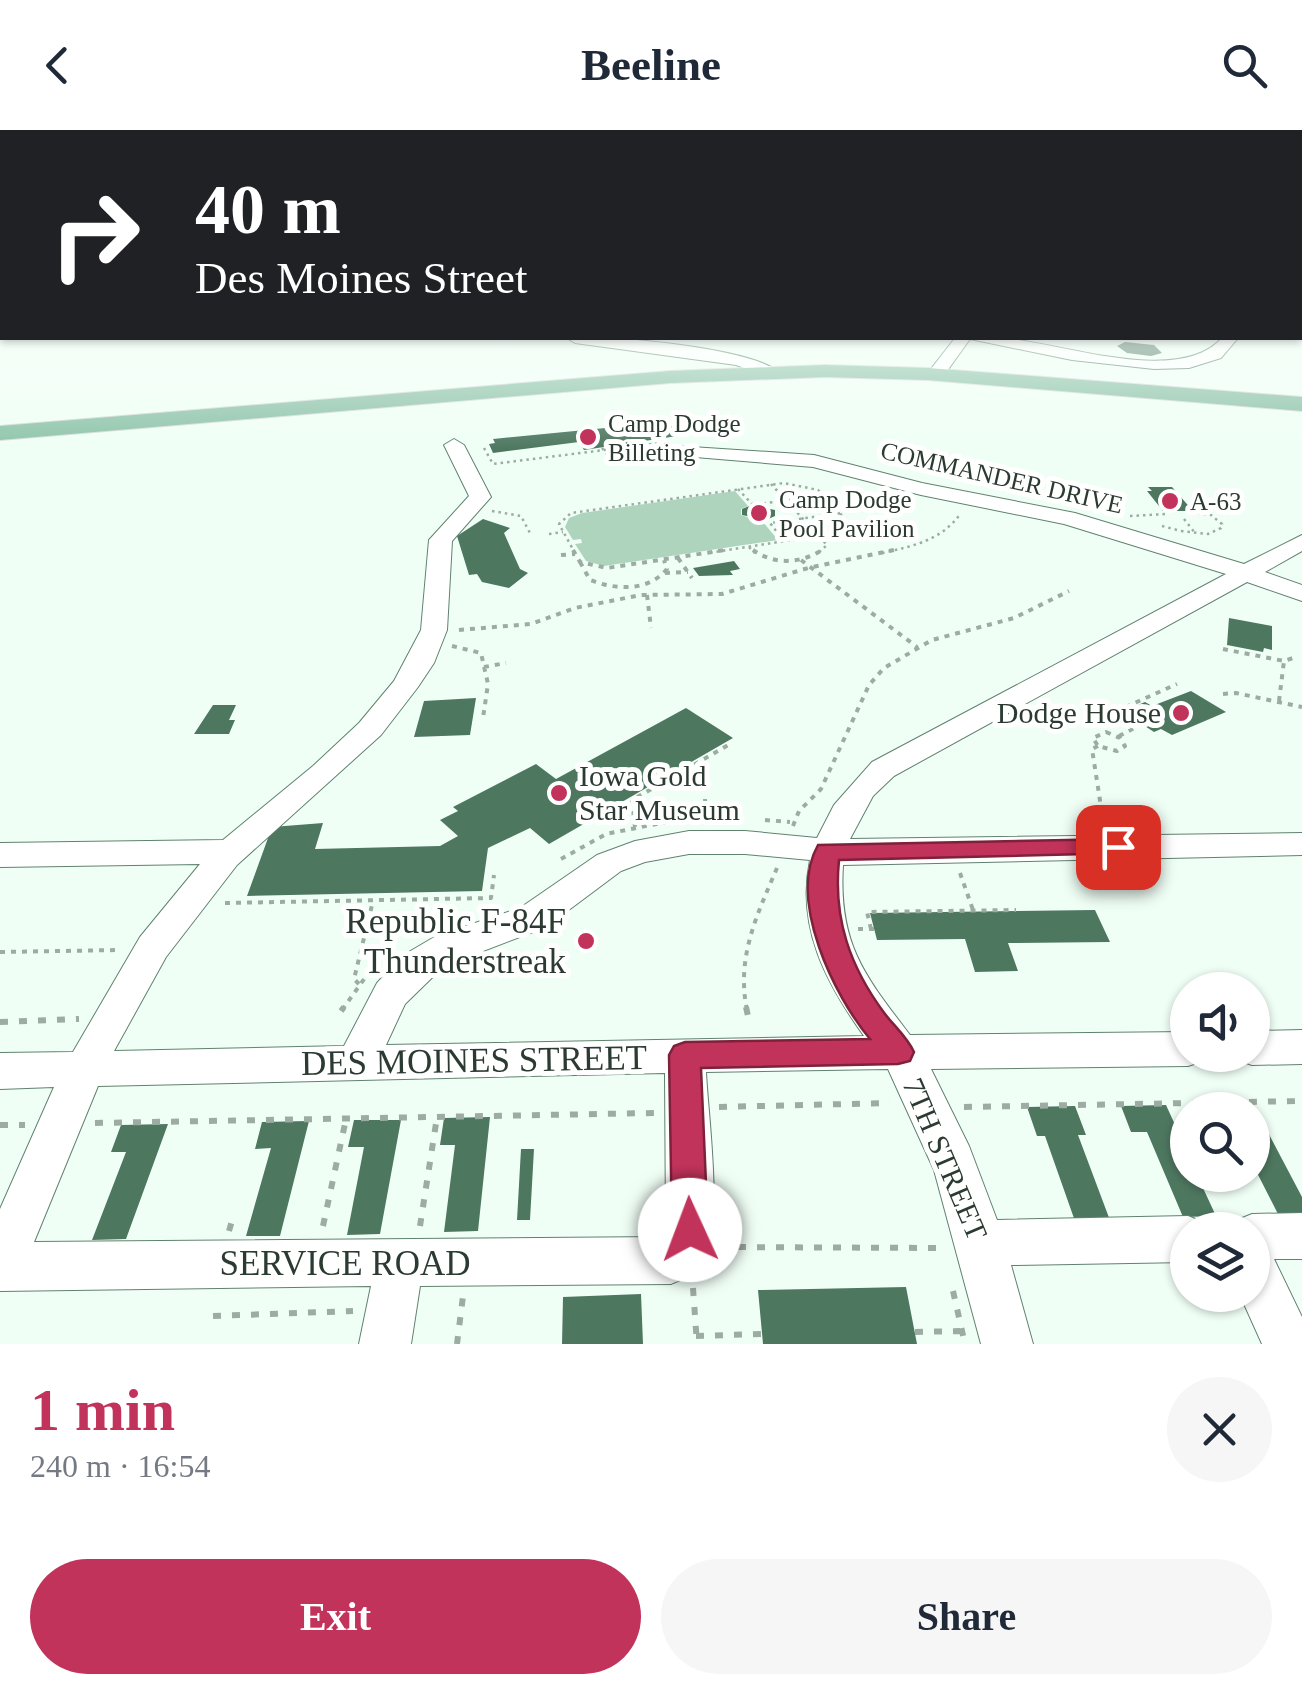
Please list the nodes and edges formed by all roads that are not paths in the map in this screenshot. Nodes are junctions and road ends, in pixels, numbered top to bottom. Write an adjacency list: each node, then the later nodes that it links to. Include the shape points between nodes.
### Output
1 (590, 340): 6 (street)
2 (708, 340): 6 (street)
3 (962, 340): 8 (street)
4 (990, 340): 5 (street, via 1167,366 1213,356)
5 (1229, 340)
6 (688, 353): 7 (street)
7 (770, 372): 8 (main road); 10 (main road)
8 (936, 374): 9 (main road)
9 (1302, 404)
10 (0, 433)
11 (469, 446): 17 (street, via 480,497 441,540 434,630 420,663 370,729)
12 (676, 446): 14 (street, COMMANDER DRIVE, via 814,461 1104,528)
13 (1302, 542): 14 (street, 7TH STREET)
14 (1245, 573): 15 (street, COMMANDER DRIVE); 18 (street, 7TH STREET, via 883,769 838,822)
15 (1302, 594)
16 (1302, 844): 18 (street)
17 (230, 852): 19 (street); 27 (street, via 153,947)
18 (827, 852): 23 (street, 7TH STREET, via 825,920 842,972); 25 (street, via 760,843 678,844 610,863 523,922 417,963 377,1011)
19 (0, 855)
20 (1302, 1047): 21 (street)
21 (1270, 1048)
22 (1170, 1050): 23 (street, DES MOINES STREET)
23 (898, 1052): 24 (street, DES MOINES STREET); 31 (street, 7TH STREET, via 947,1147)
24 (685, 1055): 25 (street, DES MOINES STREET); 33 (street, SERVICE ROAD, via 690,1230 698,1260 468,1262)
25 (358, 1062): 27 (street, DES MOINES STREET)
26 (0, 1070): 27 (street, DES MOINES STREET)
27 (85, 1070): 32 (street)
28 (1302, 1236): 29 (street)
29 (1270, 1237)
30 (1170, 1240): 31 (street)
31 (964, 1253): 35 (street, 7TH STREET)
32 (0, 1266): 33 (street, SERVICE ROAD, via 315,1263)
33 (398, 1294)
34 (1270, 1305): 36 (street)
35 (1008, 1344)
36 (1288, 1344)

